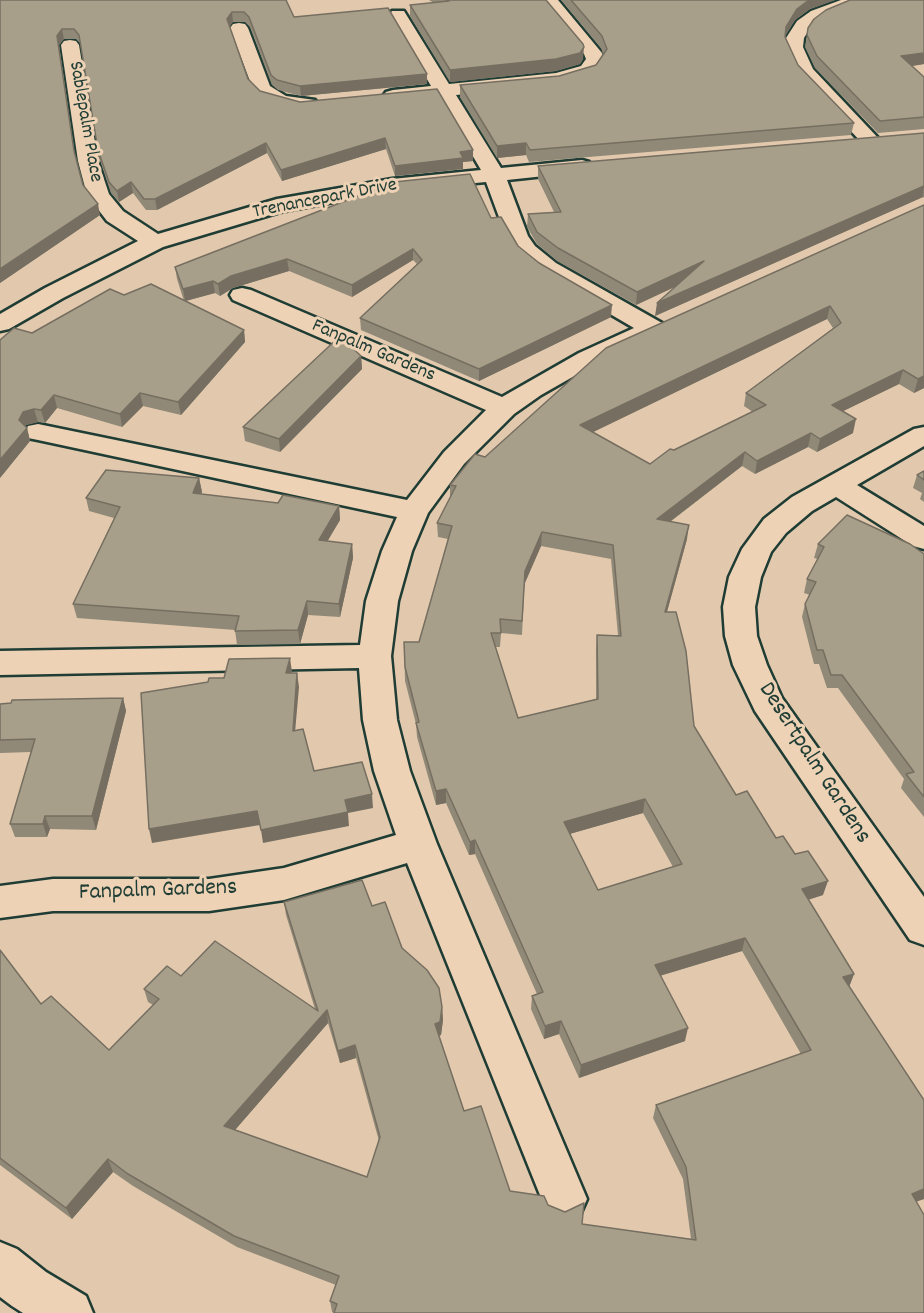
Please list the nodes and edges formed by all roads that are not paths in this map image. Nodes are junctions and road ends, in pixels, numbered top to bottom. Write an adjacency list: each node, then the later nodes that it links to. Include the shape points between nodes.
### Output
1 (549, 0): 6 (street, via 593,53 595,59 588,70 558,79)
2 (865, 0): 9 (street, via 817,15 803,25 795,38 805,70 881,140)
3 (398, 15): 6 (street)
4 (238, 28): 8 (street, via 261,88 270,96 301,104)
5 (70, 45): 12 (street, Sablepalm Place, via 88,161 98,195 115,216)
6 (443, 90): 7 (street); 11 (street)
7 (371, 98)
8 (324, 103)
9 (847, 143)
10 (600, 165): 11 (street, Trenancepark Drive)
11 (494, 174): 12 (street, Trenancepark Drive, via 392,185 277,206); 15 (street, via 517,236 527,251 548,268 664,323 588,358)
12 (155, 242): 14 (street, Trenancepark Drive)
13 (242, 295): 15 (street, Fanpalm Gardens)
14 (0, 324)
15 (504, 408): 19 (street, via 454,458)
16 (38, 432): 19 (street)
17 (924, 435): 18 (street, Desertpalm Gardens)
18 (837, 485): 20 (street); 25 (street, Desertpalm Gardens, via 775,526 757,549 745,577 739,607 741,636 767,702)
19 (414, 511): 21 (street, via 382,601)
20 (924, 539)
21 (375, 656): 22 (street); 23 (street, via 384,739)
22 (0, 663)
23 (418, 844): 24 (street, Fanpalm Gardens, via 284,884 209,895 53,895); 26 (street)
24 (0, 902)
25 (924, 928)
26 (564, 1199)
27 (0, 1266): 28 (street)
28 (69, 1313)

